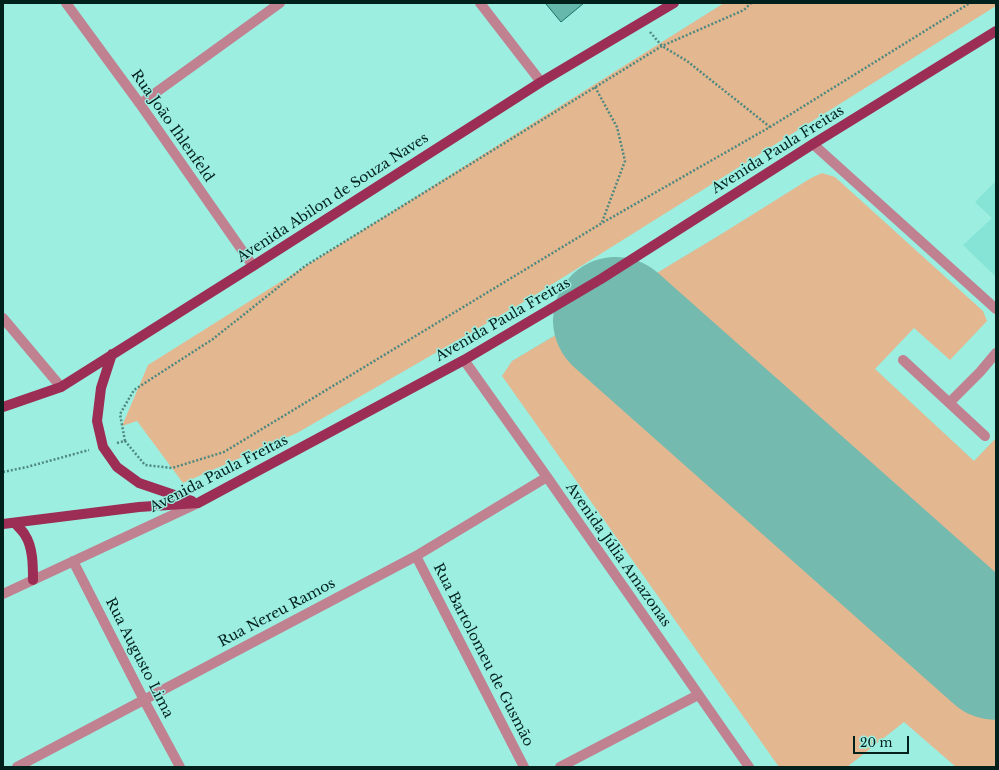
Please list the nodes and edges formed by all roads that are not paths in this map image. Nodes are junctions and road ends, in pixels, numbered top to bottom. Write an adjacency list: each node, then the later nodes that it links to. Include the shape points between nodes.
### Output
1 (66, 3): 7 (street, Rua João Ihlenfeld)
2 (280, 3): 7 (street)
3 (480, 3): 6 (street)
4 (674, 3): 6 (main road, Avenida Abilon de Souza Naves)
5 (996, 31): 8 (main road, Avenida Paula Freitas)
6 (541, 82): 9 (main road, Avenida Abilon de Souza Naves)
7 (140, 104): 9 (street, Rua João Ihlenfeld)
8 (813, 144): 10 (street); 14 (main road, Avenida Paula Freitas, via 601,279)
9 (253, 266): 13 (main road, Avenida Abilon de Souza Naves)
10 (996, 309)
11 (3, 318): 16 (street)
12 (996, 353): 17 (street)
13 (112, 354): 16 (main road, Avenida Abilon de Souza Naves); 21 (main road, via 102,388 97,421 102,447 117,467 139,483)
14 (464, 360): 20 (street, Avenida Júlia Amazonas); 21 (main road, Avenida Paula Freitas)
15 (903, 360): 17 (street)
16 (60, 387): 18 (main road, Avenida Abilon de Souza Naves)
17 (950, 402): 19 (street)
18 (3, 407)
19 (985, 436)
20 (547, 477): 24 (street, Rua Nereu Ramos); 28 (street, Avenida Júlia Amazonas)
21 (198, 503): 22 (main road, via 139,507); 25 (street, Avenida Paula Freitas)
22 (15, 523): 23 (main road); 26 (main road, via 26,536 31,550)
23 (3, 524)
24 (416, 556): 29 (street, Rua Nereu Ramos); 32 (street, Rua Bartolomeu de Gusmão)
25 (73, 561): 26 (street, Avenida Paula Freitas); 29 (street, Rua Augusto Lima)
26 (33, 580): 27 (street, Avenida Paula Freitas)
27 (3, 594)
28 (698, 695): 33 (street); 34 (street, Avenida Júlia Amazonas)
29 (144, 700): 30 (street, Rua Nereu Ramos); 31 (street, Rua Augusto Lima)
30 (17, 767)
31 (180, 767)
32 (524, 767)
33 (560, 767)
34 (748, 767)

